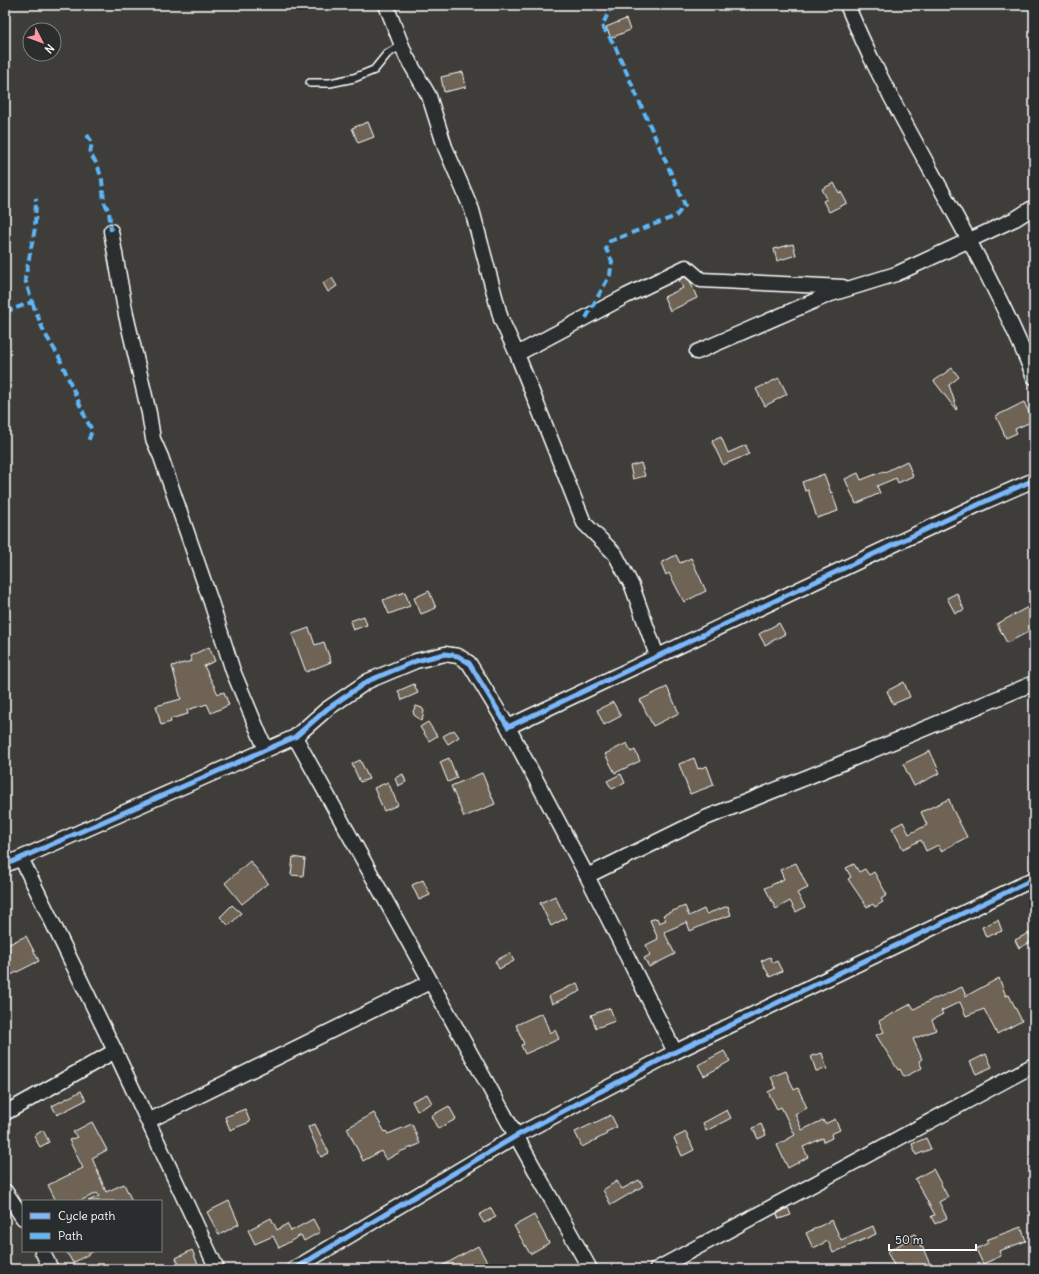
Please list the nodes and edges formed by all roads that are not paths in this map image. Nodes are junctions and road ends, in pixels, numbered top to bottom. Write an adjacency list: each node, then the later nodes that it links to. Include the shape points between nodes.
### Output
1 (386, 5): 3 (street)
2 (846, 5): 7 (street, via 871,60)
3 (402, 45): 4 (lane, via 387,54 374,70 354,78 330,83); 10 (street, via 429,96 445,148 472,210 500,318)
4 (310, 83)
5 (1034, 207): 7 (street)
6 (111, 231): 17 (street, via 153,439 233,671)
7 (970, 240): 8 (street, via 896,274); 11 (street, via 1018,336)
8 (852, 287): 9 (street); 10 (street, via 701,280 686,268 626,296)
9 (697, 352)
10 (517, 354): 13 (street, via 584,523 615,554 632,586)
11 (1034, 377)
12 (1034, 480): 13 (street)
13 (657, 656): 15 (street)
14 (1034, 683): 20 (street, via 703,819)
15 (508, 727): 16 (street, via 469,662 458,656 445,654 416,661 368,681 327,709); 20 (street)
16 (295, 737): 17 (street); 22 (street)
17 (266, 750): 18 (street)
18 (21, 858): 19 (street); 23 (street)
19 (5, 865)
20 (587, 876): 24 (street)
21 (1034, 879): 24 (street)
22 (430, 982): 27 (street); 28 (street)
23 (115, 1051): 26 (street); 27 (street)
24 (675, 1052): 28 (street)
25 (1034, 1065): 36 (street)
26 (5, 1113)
27 (148, 1121): 33 (street)
28 (516, 1136): 34 (street); 35 (street)
29 (5, 1191): 30 (street)
30 (22, 1216)
31 (42, 1252): 32 (street)
32 (51, 1269)
33 (217, 1269)
34 (294, 1269)
35 (590, 1269)
36 (657, 1269)

